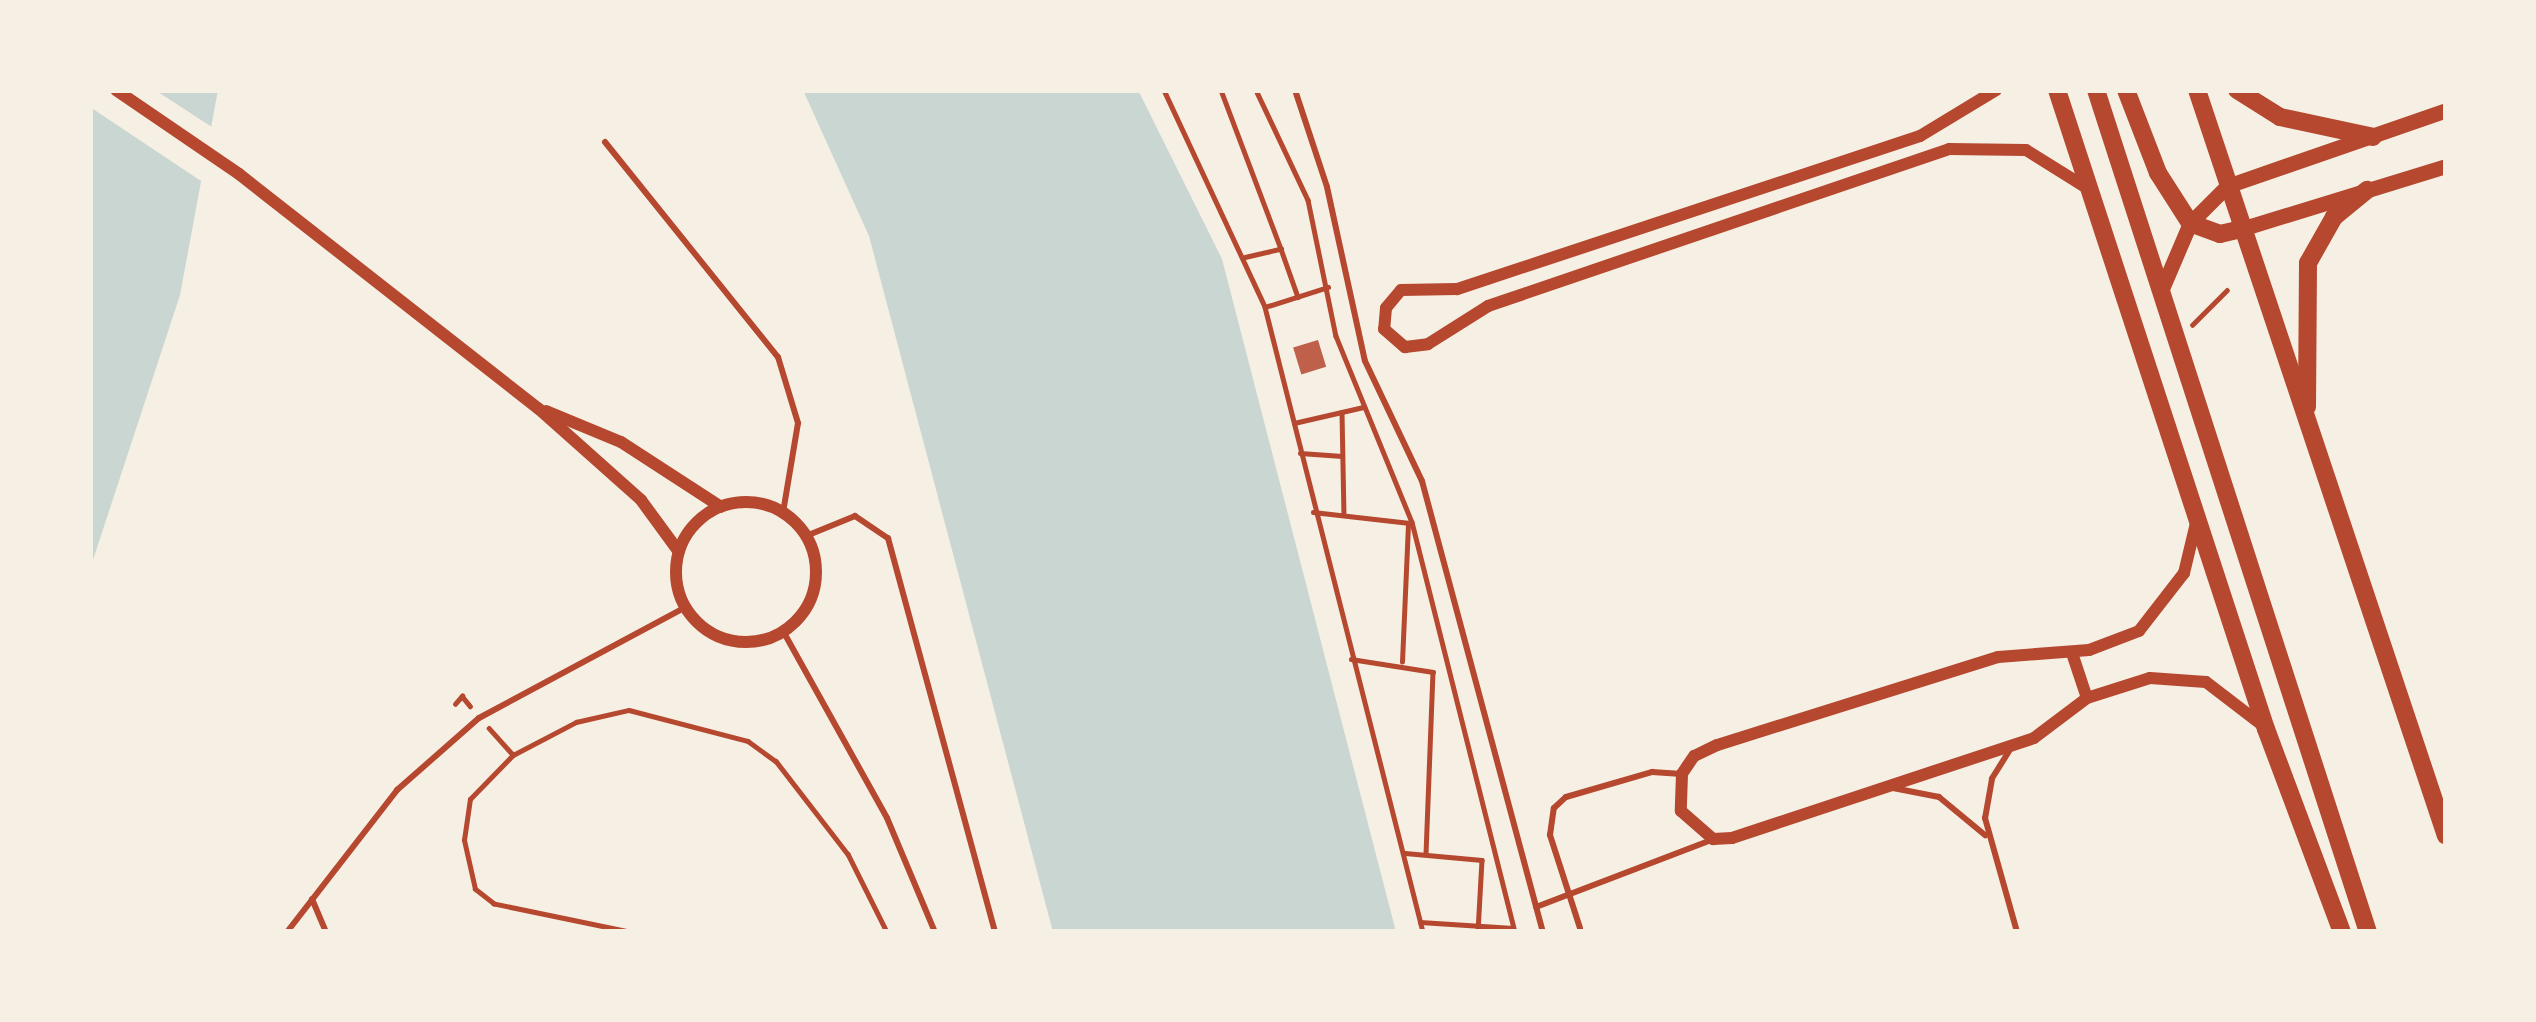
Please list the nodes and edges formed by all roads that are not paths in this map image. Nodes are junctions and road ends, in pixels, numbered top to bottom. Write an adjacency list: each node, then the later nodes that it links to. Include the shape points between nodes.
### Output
1 (116, 90): 19 (street, via 239,174)
2 (1294, 90): 39 (lane, via 1379,393 1422,481)
3 (1996, 90): 14 (street, via 1953,122 1876,151 1457,289 1401,290 1386,308 1384,329 1405,347 1428,344 1489,306 1949,149 2026,150)
4 (2057, 90): 14 (main road)
5 (2096, 90): 18 (main road)
6 (2126, 90): 16 (main road, via 2158,173)
7 (2197, 90): 13 (main road)
8 (2237, 90): 10 (main road, via 2280,117)
9 (2446, 110): 10 (street)
10 (2373, 137): 13 (street)
11 (605, 142): 22 (lane, via 778,357 798,423)
12 (2446, 166): 15 (street)
13 (2227, 186): 16 (street); 17 (main road)
14 (2088, 189): 23 (main road)
15 (2366, 190): 17 (street); 20 (main road, via 2335,217 2308,263)
16 (2190, 223): 17 (main road, via 2220,234); 18 (street)
17 (2241, 229): 20 (main road)
18 (2159, 299): 48 (main road)
19 (539, 409): 21 (street, via 621,442); 25 (street, via 641,500)
20 (2306, 418): 34 (main road)
21 (721, 506): 22 (street, via 753,502); 25 (street, via 695,524)
22 (783, 513): 24 (street)
23 (2197, 519): 28 (street, via 2170,600 2139,631); 30 (main road)
24 (806, 536): 27 (street, via 814,588); 44 (lane, via 855,516 888,538)
25 (680, 552): 26 (street)
26 (686, 607): 27 (street, via 708,630 737,641); 38 (lane, via 479,718 398,790)
27 (784, 631): 43 (lane, via 887,818)
28 (2072, 652): 29 (street); 32 (street, via 1998,657 1717,745 1694,756)
29 (2087, 698): 30 (street, via 2129,682 2188,678 2234,698); 31 (street)
30 (2266, 729): 47 (main road)
31 (2013, 745): 33 (street); 35 (lane, via 1992,779)
32 (1682, 774): 36 (street, via 1681,812); 37 (lane, via 1652,772 1566,797 1554,808 1550,835)
33 (1876, 790): 35 (lane, via 1939,797); 36 (street)
34 (2446, 836)
35 (1987, 837): 46 (lane)
36 (1713, 839): 37 (lane)
37 (1569, 890): 39 (lane); 40 (lane)
38 (312, 899): 41 (lane); 42 (lane)
39 (1536, 907): 45 (lane)
40 (1580, 928)
41 (287, 932)
42 (326, 932)
43 (935, 932)
44 (995, 932)
45 (1543, 932)
46 (2017, 932)
47 (2342, 932)
48 (2368, 932)

